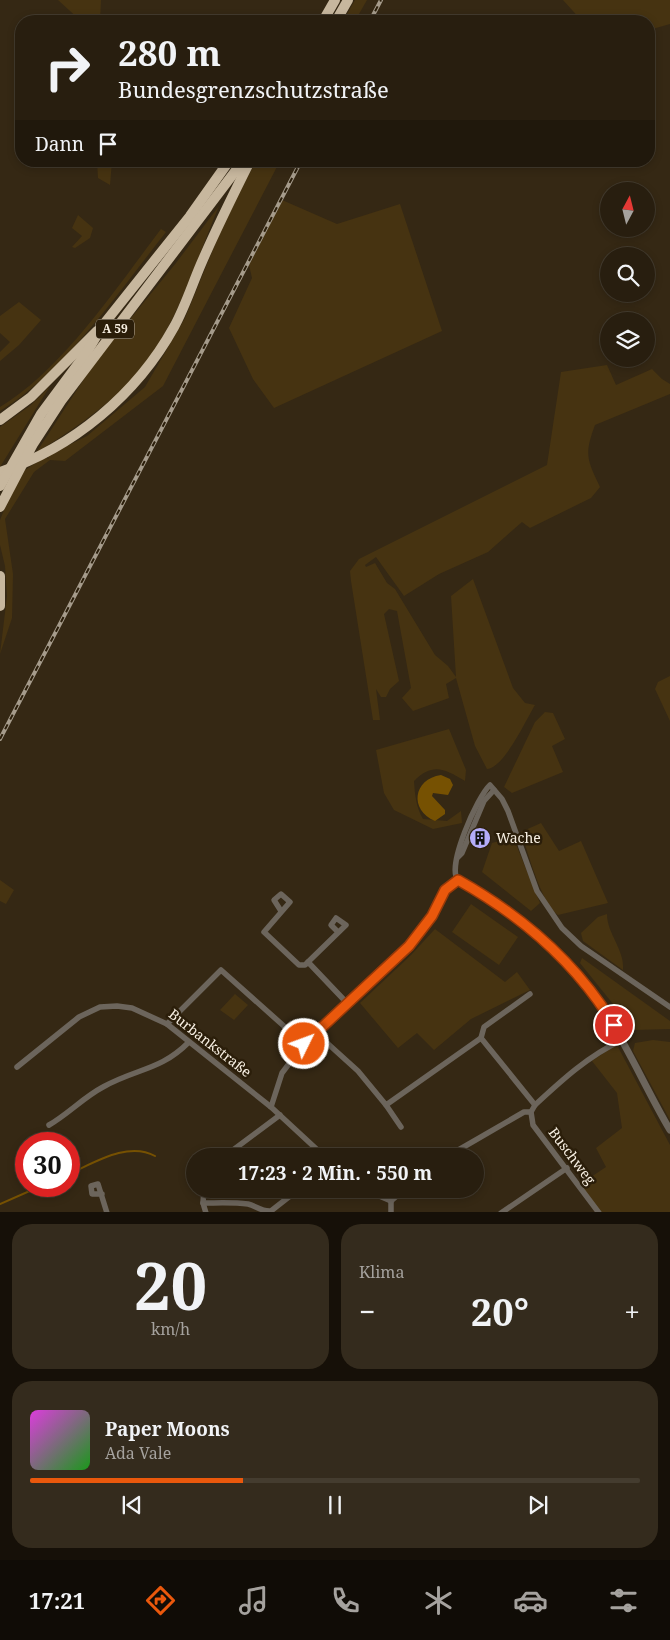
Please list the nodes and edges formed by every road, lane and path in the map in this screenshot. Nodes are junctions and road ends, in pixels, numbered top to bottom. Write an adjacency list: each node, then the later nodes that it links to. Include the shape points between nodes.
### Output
1 (335, 0): 3 (highway)
2 (348, 0): 4 (highway)
3 (326, 15)
4 (339, 15)
5 (225, 167): 8 (highway, A 59)
6 (238, 167): 12 (highway, A 59, via 61,401 33,444)
7 (247, 167): 10 (highway, via 218,224 180,314 158,352 121,396 99,416 63,442)
8 (103, 326): 9 (highway, via 31,397); 11 (highway, A 59, via 41,414)
9 (0, 420)
10 (0, 472)
11 (0, 486)
12 (0, 507)
13 (0, 576): 14 (highway)
14 (0, 606)
15 (458, 880): 20 (street, via 445,890 432,916 409,946); 21 (street, via 454,873 457,852 492,787 508,811 537,891 562,928 581,946); 25 (street, via 495,902 546,941 594,995)
16 (281, 911): 18 (street, via 264,932 299,965)
17 (338, 932): 18 (street)
18 (308, 962): 20 (street)
19 (530, 994): 24 (street, via 484,1028)
20 (347, 1003): 23 (street)
21 (670, 1007)
22 (167, 1024): 26 (street, Burbankstraße); 27 (street, via 221,970); 28 (street, Burbankstraße, via 132,1008 100,1007 79,1017)
23 (316, 1033): 27 (street); 29 (street, via 358,1071)
24 (481, 1038): 29 (street); 30 (street)
25 (622, 1040): 30 (street, via 597,1052); 36 (street)
26 (189, 1042): 31 (street, Burbankstraße); 34 (street, via 174,1057 157,1066 101,1088)
27 (304, 1044): 31 (street, via 282,1073)
28 (16, 1067)
29 (386, 1105): 35 (street)
30 (535, 1105): 32 (street)
31 (271, 1107): 33 (street, Burbankstraße)
32 (531, 1112): 39 (street, via 524,1112); 40 (street, Buschweg, via 534,1125)
33 (280, 1115): 37 (street); 38 (street, Burbankstraße)
34 (49, 1125)
35 (401, 1127)
36 (670, 1130)
37 (236, 1148)
38 (315, 1148)
39 (462, 1148)
40 (567, 1168): 52 (street); 53 (street, Buschweg)
41 (102, 1194): 48 (street)
42 (203, 1198): 47 (street)
43 (289, 1198): 47 (street, via 266,1212 250,1205)
44 (383, 1198): 46 (street)
45 (394, 1198): 46 (street)
46 (390, 1201): 51 (street)
47 (203, 1204): 49 (street); 50 (street)
48 (107, 1212)
49 (198, 1212)
50 (206, 1212)
51 (391, 1212)
52 (501, 1212)
53 (599, 1212)

